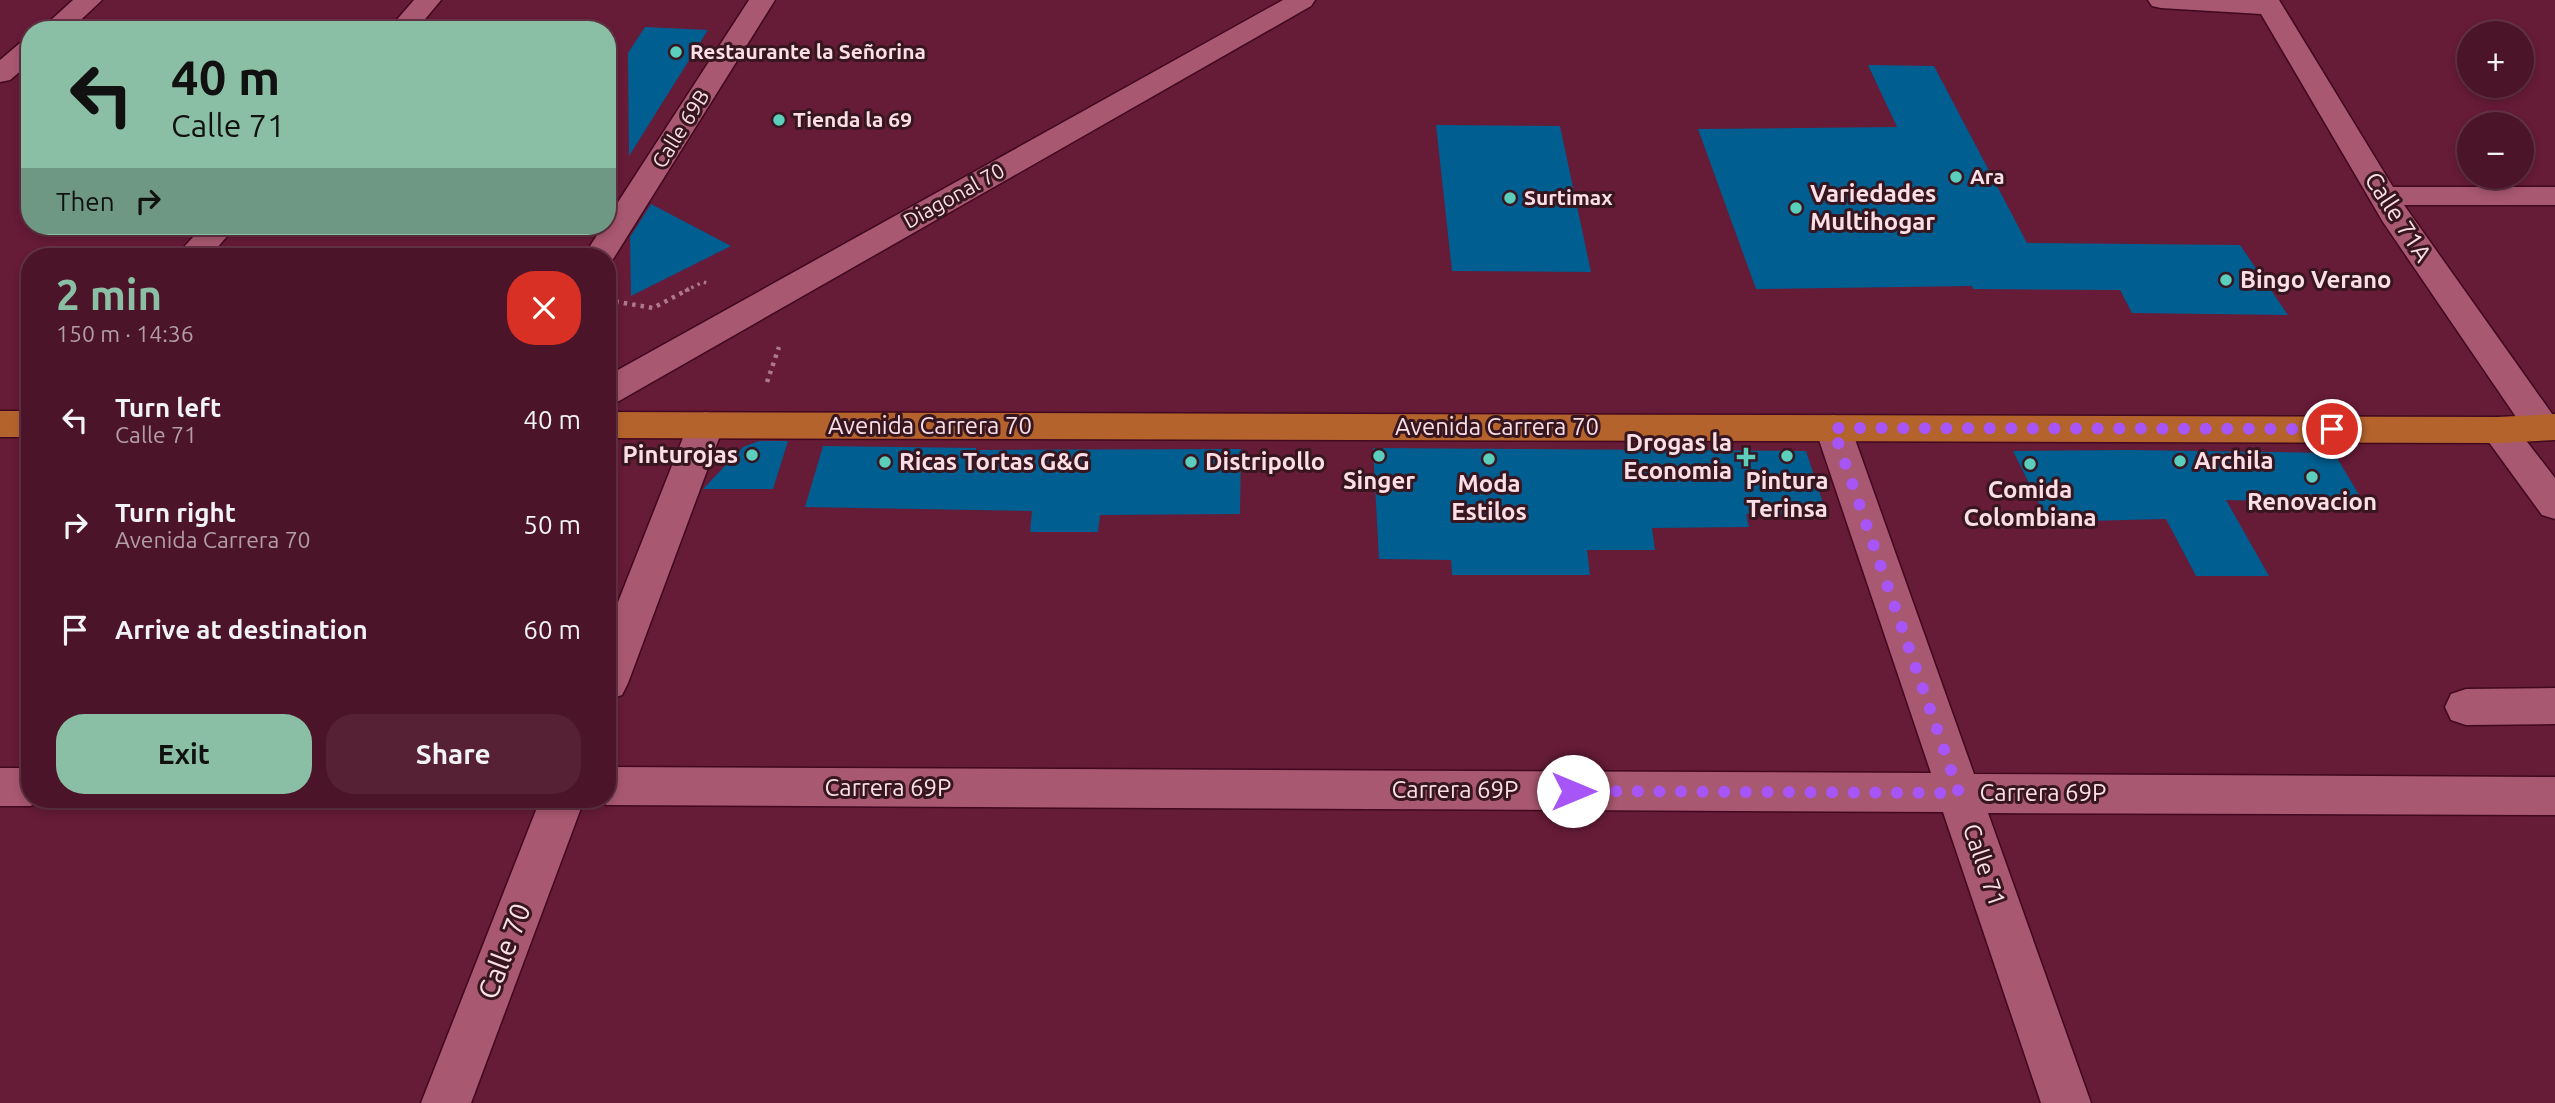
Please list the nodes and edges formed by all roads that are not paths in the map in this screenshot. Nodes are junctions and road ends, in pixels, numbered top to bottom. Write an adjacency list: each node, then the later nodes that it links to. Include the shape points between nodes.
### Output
1 (89, 0): 7 (street)
2 (428, 0): 8 (street)
3 (762, 0): 13 (street, Calle 69B)
4 (1301, 0): 16 (street, Diagonal 70)
5 (2161, 0): 6 (street)
6 (2268, 4): 11 (street, Calle 71A)
7 (64, 21)
8 (409, 21)
9 (21, 56): 10 (street)
10 (0, 74)
11 (2383, 196): 12 (street); 21 (street, Calle 71A)
12 (2555, 196)
13 (616, 232)
14 (212, 235): 15 (street)
15 (199, 248)
16 (616, 387)
17 (0, 424): 18 (main road)
18 (21, 424)
19 (616, 425): 20 (main road, Avenida Carrera 70)
20 (706, 425): 22 (main road, Avenida Carrera 70); 25 (street)
21 (2548, 427): 23 (main road, Avenida Carrera 70)
22 (1833, 428): 23 (main road, Avenida Carrera 70); 31 (street, Calle 71)
23 (2498, 430): 24 (street)
24 (2555, 505)
25 (616, 659)
26 (2555, 706): 27 (street)
27 (2466, 707)
28 (616, 786): 31 (street, Carrera 69P)
29 (0, 787): 30 (street)
30 (21, 787)
31 (1959, 793): 32 (street, Carrera 69P); 35 (street, Calle 71)
32 (2555, 796)
33 (559, 808): 34 (street, Calle 70)
34 (446, 1103)
35 (2066, 1103)

